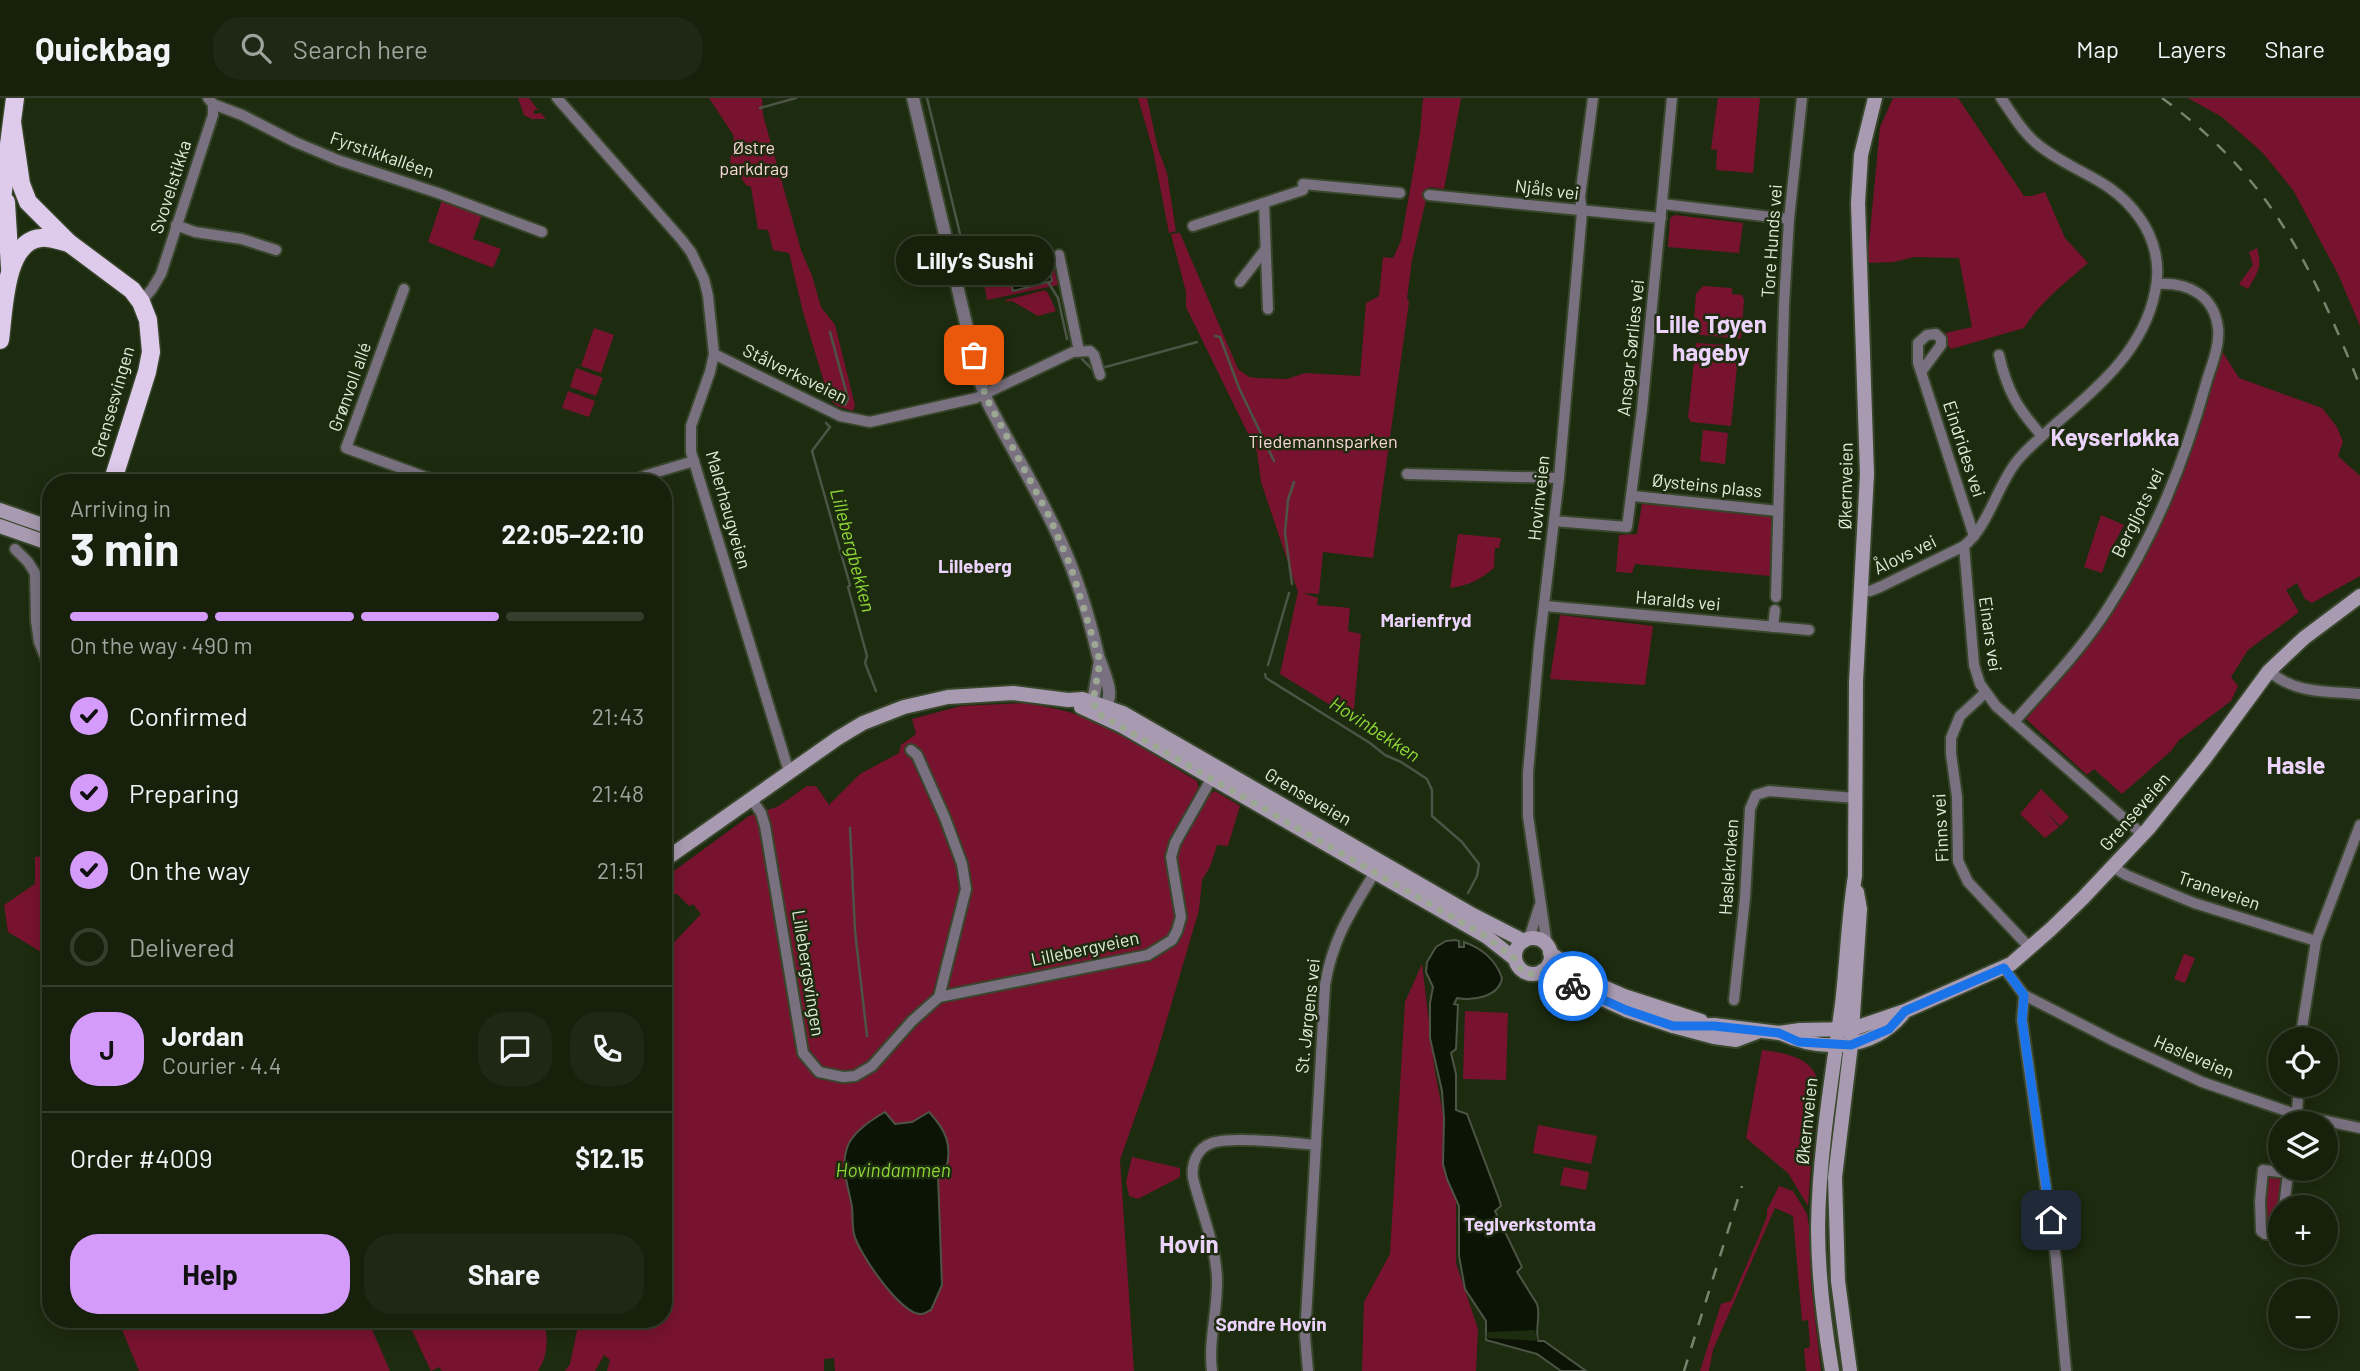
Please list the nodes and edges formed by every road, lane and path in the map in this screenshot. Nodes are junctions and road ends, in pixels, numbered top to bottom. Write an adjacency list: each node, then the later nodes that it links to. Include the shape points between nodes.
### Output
1 (15, 98): 10 (highway)
2 (557, 98): 35 (street, Malerhaugveien, via 691,252 708,296)
3 (913, 98): 39 (street)
4 (1593, 98): 16 (street, Hovinveien)
5 (1672, 98): 15 (street, Ansgar Sørlies vei)
6 (1802, 98): 19 (street, Tore Hunds vei)
7 (1875, 98): 58 (main road, Økernveien, via 1863,143 1858,203 1867,455)
8 (2001, 98): 29 (street, via 2039,146 2100,180 2131,207 2154,245)
9 (211, 101): 20 (street, Svovelstikka, via 214,115); 22 (street, Fyrstikkalléen, via 338,160)
10 (12, 122): 11 (highway); 23 (highway, via 26,199)
11 (5, 180): 17 (highway); 27 (highway)
12 (1400, 193): 14 (street, via 1303,187)
13 (1429, 195): 16 (street, Njåls vei)
14 (1264, 203): 21 (street); 25 (street)
15 (1663, 204): 18 (street, Ansgar Sørlies vei); 19 (street)
16 (1582, 212): 18 (street, Njåls vei); 46 (street, Hovinveien)
17 (0, 214)
18 (1661, 218): 47 (street, Ansgar Sørlies vei)
19 (1789, 219): 49 (street, Tore Hunds vei)
20 (176, 225): 24 (street); 31 (street, Svovelstikka, via 161,274)
21 (1193, 226)
22 (542, 232)
23 (69, 243): 27 (highway, via 44,238 31,241); 31 (highway)
24 (276, 250)
25 (1264, 251): 28 (street); 32 (street)
26 (1059, 255): 34 (street)
27 (10, 268): 33 (highway)
28 (1240, 282)
29 (2157, 284): 40 (street, via 2146,323 2127,353 2108,377); 70 (street, Bergljots vei, via 2175,283 2197,292 2218,325 2188,447 2158,518 2108,608)
30 (404, 289): 43 (street, Grønvoll allé, via 346,448)
31 (137, 296): 42 (highway, Grensesvingen, via 150,329 149,362)
32 (1268, 309)
33 (0, 340)
34 (1079, 351): 37 (street, via 1090,351); 39 (street, Stålverksveien)
35 (713, 354): 39 (street, Stålverksveien, via 856,421 885,420); 41 (street, Malerhaugveien, via 691,426)
36 (1998, 355): 40 (street, via 2014,400)
37 (1099, 370)
38 (1921, 372): 55 (street, Eindrides vei)
39 (985, 395): 69 (street, via 1061,542 1076,581 1109,686)
40 (2042, 436): 55 (street, via 2012,467)
41 (694, 461): 44 (street); 72 (street, Malerhaugveien)
42 (115, 474)
43 (415, 474)
44 (650, 474)
45 (1407, 474): 46 (street)
46 (1559, 478): 50 (street, Hovinveien)
47 (1633, 496): 49 (street, Øysteins plass); 50 (street, Ansgar Sørlies vei, via 1627,527)
48 (0, 510): 52 (main road)
49 (1778, 511): 60 (street, Tore Hunds vei)
50 (1554, 521): 61 (street, Hovinveien)
51 (0, 526): 52 (main road)
52 (33, 528): 53 (main road); 54 (main road)
53 (42, 528)
54 (42, 536)
55 (1974, 536): 56 (street)
56 (1964, 546): 58 (street, Ålovs vei, via 1880,587); 67 (street, Einars vei, via 1974,665)
57 (15, 549): 65 (street, via 35,573)
58 (1861, 591): 75 (main road, Økernveien)
59 (2360, 596): 66 (main road, Grenseveien)
60 (1776, 597)
61 (1545, 606): 63 (street, Haralds vei); 81 (street, Hovinveien, via 1527,789)
62 (1775, 610): 63 (street)
63 (1773, 627): 64 (street, Haralds vei)
64 (1809, 630)
65 (42, 650)
66 (2269, 671): 68 (street, via 2296,687); 77 (main road, Grenseveien)
67 (1985, 693): 70 (street, Einars vei); 84 (street, Finns vei, via 1960,716 1951,738 1958,861 1968,882)
68 (2360, 694)
69 (1099, 707): 72 (main road, Grenseveien, via 1083,699 1023,694 969,694 923,701 863,723); 73 (main road, Grenseveien)
70 (2014, 722): 77 (street, Einars vei)
71 (911, 750): 90 (street, via 945,818 966,890)
72 (789, 772): 74 (main road, Grenseveien)
73 (1217, 773): 79 (main road, Grenseveien); 90 (street, Lillebergveien, via 1171,857 1181,917 1172,940 1149,955)
74 (751, 798): 78 (main road, Grenseveien); 90 (street, Lillebergsvingen, via 765,826 803,1053 809,1063 833,1076 855,1076 872,1066)
75 (1856, 798): 91 (street, Haslekroken, via 1769,791 1754,799); 97 (main road, Økernveien, via 1855,876)
76 (2360, 825): 83 (street)
77 (2143, 835): 80 (main road, Grenseveien)
78 (672, 855)
79 (1378, 867): 82 (main road, Grenseveien); 86 (main road, Grenseveien); 102 (street, St. Jørgens vei, via 1346,919 1329,961)
80 (2113, 867): 83 (street, Traneveien, via 2194,902); 84 (main road, Grenseveien)
81 (1541, 901): 82 (street, Hovinveien); 85 (street, Hovinveien)
82 (1526, 940): 85 (main road, via 1539,940); 86 (main road)
83 (2316, 941): 95 (street)
84 (2030, 948): 87 (main road, Grenseveien)
85 (1548, 949): 88 (main road, via 1549,963); 94 (main road, Grenseveien, via 1594,983)
86 (1515, 959): 88 (main road, via 1526,973)
87 (2004, 968): 89 (street); 92 (main road, Grenseveien)
88 (1542, 971): 93 (main road, Grenseveien)
89 (2024, 995): 99 (street, Hasleveien, via 2202,1082); 109 (street, via 2022,1020 2056,1259)
90 (939, 997)
91 (1734, 1000)
92 (1905, 1011): 97 (main road, Grenseveien); 98 (main road, Grenseveien, via 1889,1029)
93 (1673, 1026): 94 (main road, Grenseveien); 96 (main road, Grenseveien, via 1736,1040)
94 (1714, 1026): 96 (main road, Grenseveien)
95 (2302, 1027)
96 (1759, 1031): 97 (main road, Grenseveien)
97 (1842, 1035): 98 (main road, Grenseveien); 107 (main road, Økernveien, via 1822,1161 1818,1225)
98 (1851, 1045): 108 (main road, Økernveien, via 1835,1185 1838,1281)
99 (2276, 1111)
100 (2338, 1125): 101 (street, Hasleveien)
101 (2360, 1128)
102 (1315, 1145): 105 (street, via 1223,1141 1208,1144 1197,1155 1192,1169 1217,1275); 106 (street, St. Jørgens vei)
103 (2268, 1170): 104 (street, via 2263,1170 2260,1201 2261,1231)
104 (2268, 1234)
105 (1212, 1371)
106 (1308, 1371)
107 (1832, 1371)
108 (1850, 1371)
109 (2066, 1371)

